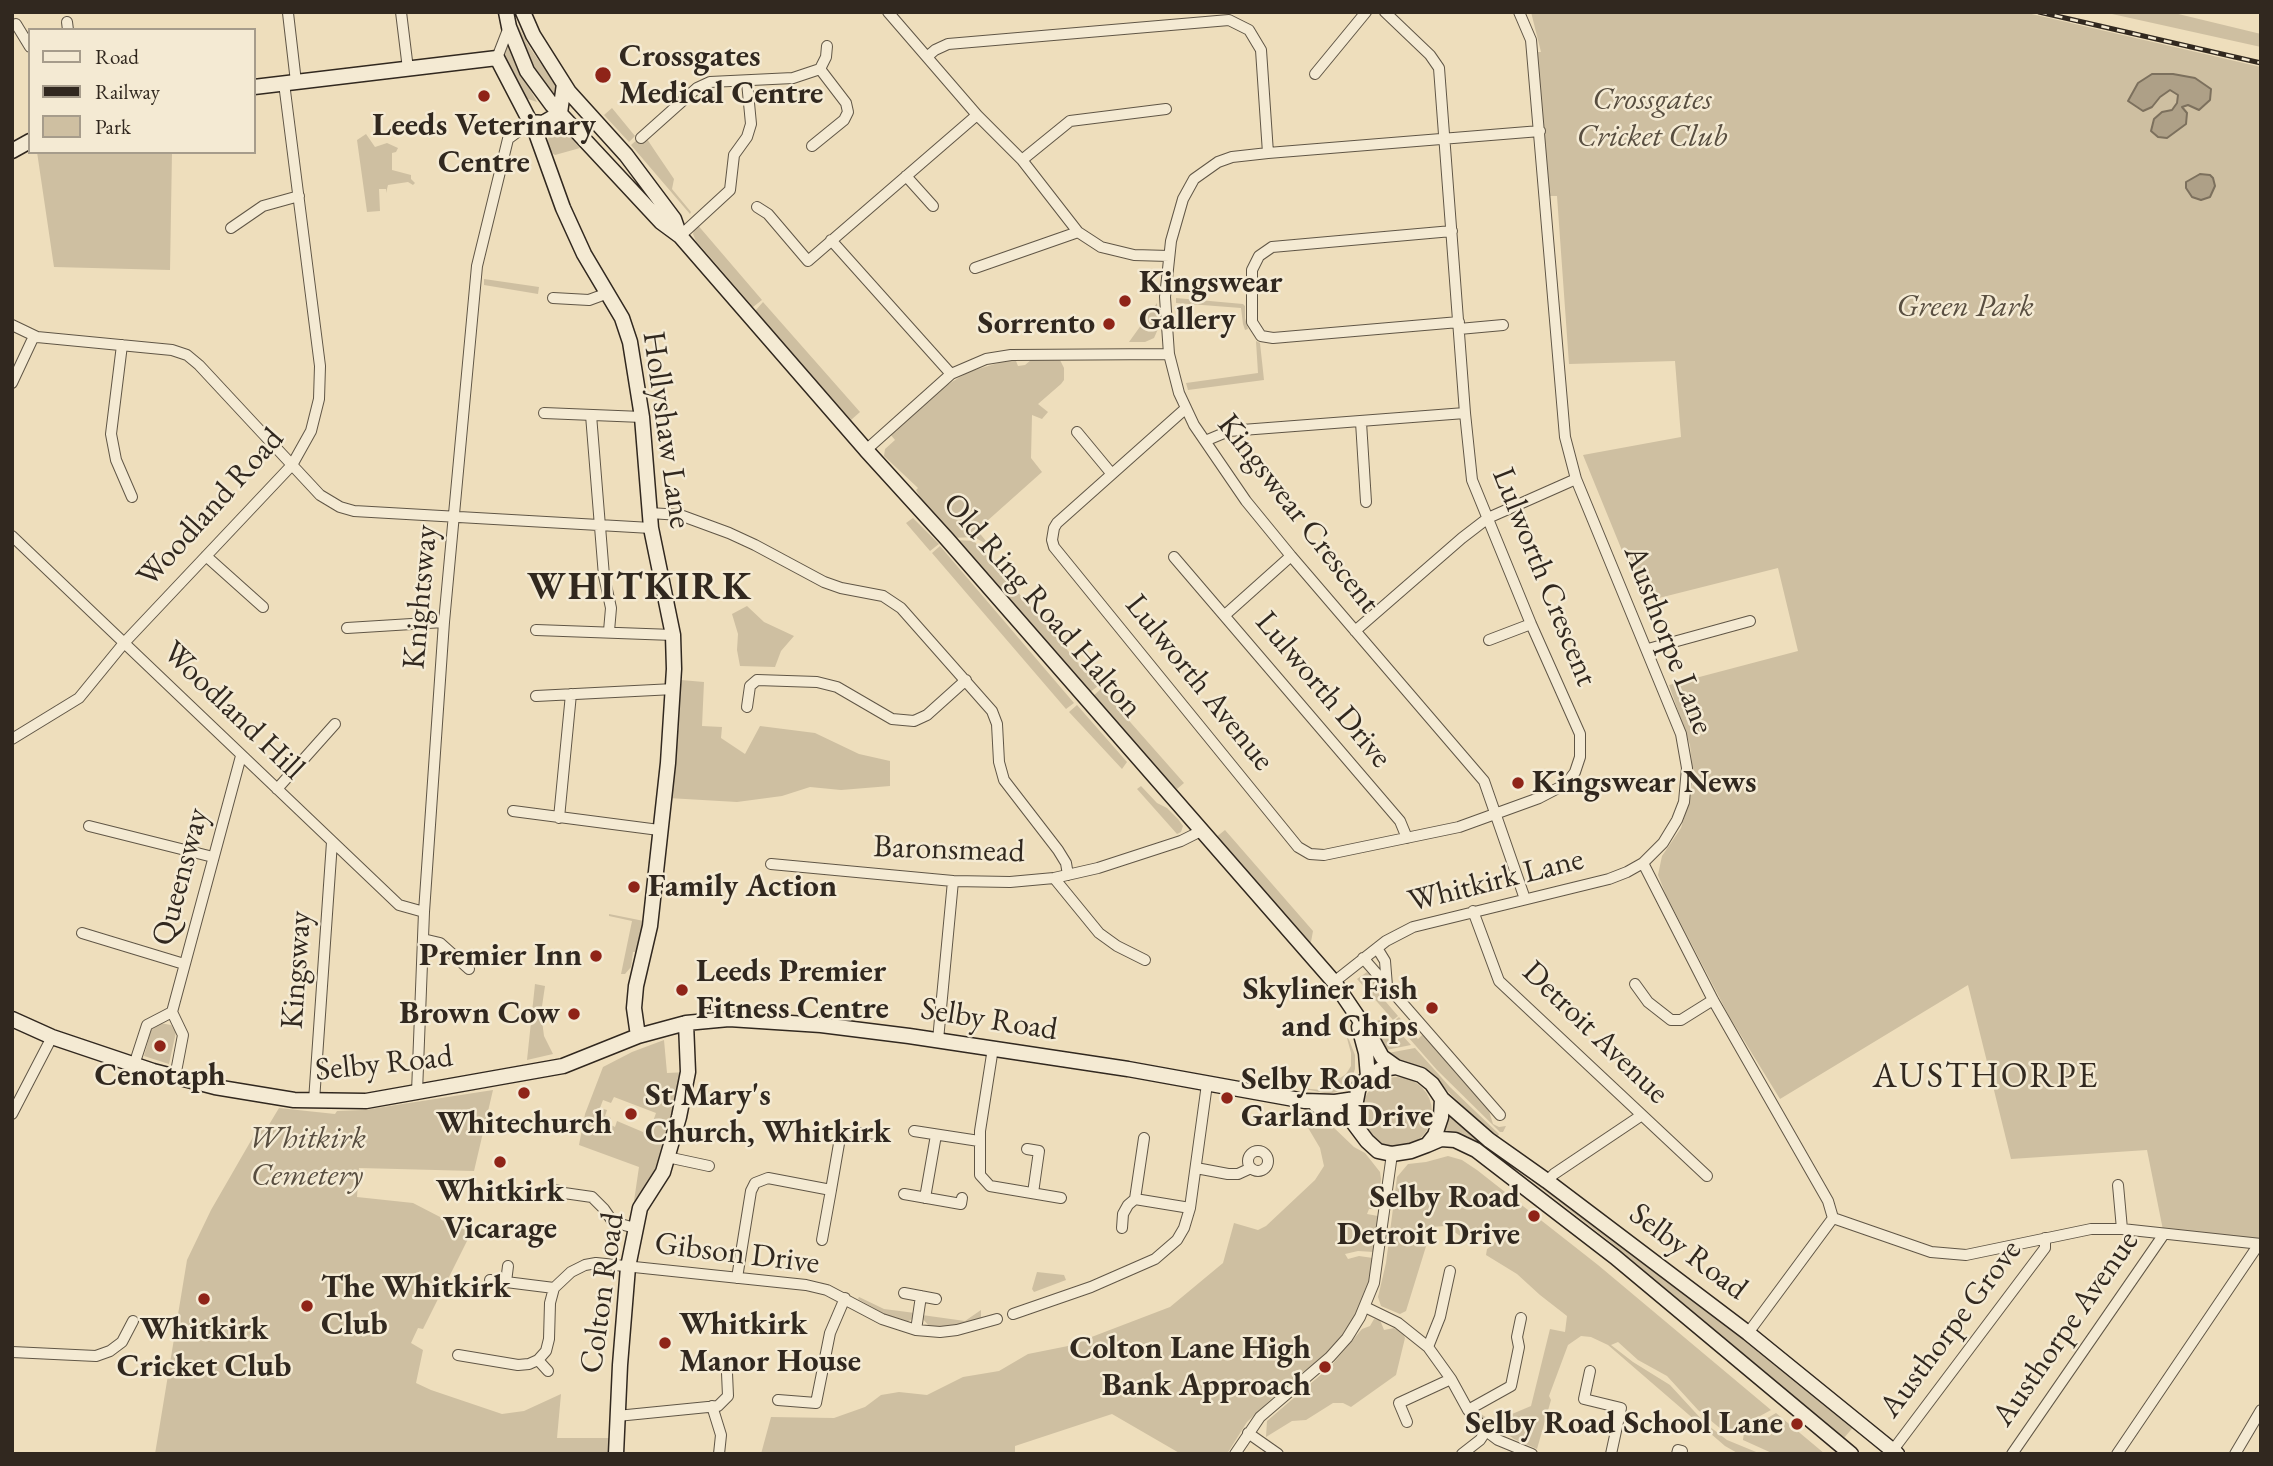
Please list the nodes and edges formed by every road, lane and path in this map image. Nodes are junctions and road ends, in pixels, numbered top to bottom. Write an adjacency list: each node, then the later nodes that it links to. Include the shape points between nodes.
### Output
1 (401, 12): 14 (street)
2 (523, 12): 19 (main road)
3 (888, 12): 12 (street)
4 (1366, 12): 16 (street)
5 (1385, 12): 28 (street, Lulworth Crescent, via 1436,61)
6 (1519, 12): 26 (street, Austhorpe Lane, via 1531,40)
7 (288, 13): 18 (street, Woodland Road)
8 (507, 20): 13 (street); 22 (main road, via 527,71)
9 (16, 24): 10 (street)
10 (28, 44)
11 (827, 46): 15 (street)
12 (928, 56): 24 (street); 32 (street, via 948,44 1229,20 1249,30 1261,50)
13 (497, 58): 14 (main road); 25 (main road, Hollyshaw Lane)
14 (408, 69): 18 (main road)
15 (820, 69): 17 (street, via 800,77); 30 (street, via 848,112)
16 (1315, 74)
17 (747, 82): 27 (street, via 710,82 697,88); 41 (street, via 751,124 734,156 730,190)
18 (290, 83): 20 (main road); 35 (street, Woodland Road)
19 (564, 84): 21 (main road); 22 (main road)
20 (256, 87)
21 (580, 105): 22 (main road); 41 (main road, via 650,187 678,225)
22 (558, 107): 25 (main road, via 536,113); 41 (main road)
23 (1166, 109): 33 (street, via 1070,121)
24 (977, 115): 33 (street); 34 (street)
25 (531, 122): 45 (main road, Hollyshaw Lane, via 584,254); 70 (street, Knightsway, via 508,139 477,266)
26 (1540, 131): 28 (street, Kingswear Crescent); 66 (street, Austhorpe Lane, via 1565,437)
27 (641, 138)
28 (1446, 139): 32 (street, Kingswear Crescent); 39 (street, Lulworth Crescent)
29 (28, 142): 31 (main road)
30 (812, 146)
31 (12, 151)
32 (1268, 153): 43 (street, Kingswear Crescent, via 1225,159 1194,179 1177,212)
33 (1023, 160): 40 (street)
34 (906, 176): 36 (street); 42 (street)
35 (299, 196): 38 (street, via 263,206); 64 (street, Woodland Road, via 320,377 314,421)
36 (933, 206)
37 (757, 207): 42 (street, via 808,261)
38 (231, 228)
39 (1452, 231): 49 (street, Lulworth Crescent); 49 (street, via 1272,247 1259,256 1252,270 1252,301 1254,327 1267,338)
40 (1079, 232): 43 (street, via 1101,247 1134,255); 44 (street)
41 (680, 236): 63 (main road, Old Ring Road Halton)
42 (831, 240): 53 (street)
43 (1169, 256): 52 (street, Kingswear Crescent, via 1165,311)
44 (975, 268)
45 (608, 293): 46 (street, via 589,300); 59 (main road, Hollyshaw Lane, via 630,342)
46 (553, 298)
47 (1503, 324): 49 (street)
48 (12, 325): 50 (street)
49 (1459, 326): 57 (street, Lulworth Crescent)
50 (34, 336): 51 (street); 54 (street)
51 (122, 345): 64 (street, via 172,350 194,359); 67 (street, via 112,443)
52 (1169, 354): 53 (street, via 1011,355 986,359); 55 (street, Kingswear Crescent)
53 (951, 374): 63 (street)
54 (12, 383)
55 (1185, 409): 62 (street, Kingswear Crescent); 65 (street, Lulworth Avenue)
56 (544, 413): 58 (street)
57 (1465, 413): 60 (street); 71 (street, Lulworth Crescent, via 1472,480)
58 (591, 415): 59 (street); 72 (street)
59 (642, 416): 69 (main road, Hollyshaw Lane)
60 (1361, 422): 62 (street, via 1228,431); 68 (street)
61 (1077, 432): 65 (street)
62 (1205, 440): 76 (street, Kingswear Crescent)
63 (866, 450): 105 (main road, Old Ring Road Halton)
64 (292, 465): 70 (street, via 320,495 340,507); 75 (street, Woodland Road)
65 (1111, 473): 106 (street, Lulworth Avenue, via 1057,523 1052,541 1176,697 1304,851 1324,855)
66 (1576, 479): 71 (street); 90 (street, Austhorpe Lane)
67 (132, 497)
68 (1366, 502)
69 (650, 513): 73 (main road, Hollyshaw Lane); 91 (street, via 689,518 755,545 832,585 889,599)
70 (454, 517): 72 (street); 81 (street, Knightsway)
71 (1488, 518): 82 (street, Lulworth Crescent); 86 (street)
72 (599, 524): 73 (street); 85 (street, via 611,608)
73 (651, 528): 87 (main road, Hollyshaw Lane)
74 (12, 536): 89 (street, Woodland Hill)
75 (206, 556): 78 (street); 89 (street, Woodland Road)
76 (1291, 556): 79 (street, Lulworth Drive); 86 (street, Kingswear Crescent)
77 (1174, 557): 79 (street)
78 (263, 607)
79 (1225, 615): 106 (street, Lulworth Drive, via 1400,821)
80 (1750, 621): 90 (street)
81 (444, 622): 83 (street); 116 (street, Knightsway)
82 (1531, 624): 88 (street); 101 (street, Lulworth Crescent, via 1580,734 1580,757 1571,778 1559,789)
83 (347, 628)
84 (536, 629): 85 (street)
85 (609, 631): 87 (street)
86 (1355, 631): 101 (street, Kingswear Crescent, via 1484,780)
87 (673, 635): 92 (main road, Hollyshaw Lane)
88 (1489, 640)
89 (124, 643): 97 (street, Woodland Road, via 79,698); 98 (street, Woodland Hill)
90 (1648, 649): 109 (street, Austhorpe Lane, via 1681,734 1687,779 1677,820 1663,844)
91 (966, 680): 95 (street, via 927,715 906,722 892,719 837,687 817,682 757,680 750,686); 111 (street, via 995,718 1006,786 1058,849)
92 (674, 689): 93 (street); 104 (main road, Hollyshaw Lane)
93 (571, 694): 94 (street); 102 (street)
94 (536, 696)
95 (747, 708)
96 (335, 720): 99 (street)
97 (12, 738)
98 (241, 756): 99 (street, Woodland Hill); 108 (street, Queensway)
99 (277, 789): 107 (street, Woodland Hill)
100 (513, 811): 102 (street)
101 (1496, 814): 106 (street, Lulworth Avenue); 114 (street, Kingswear Crescent)
102 (559, 818): 104 (street)
103 (89, 826): 108 (street)
104 (659, 830): 132 (main road, Hollyshaw Lane, via 650,926 636,986)
105 (1201, 831): 111 (street, Baronsmead, via 1144,854); 124 (main road, Old Ring Road Halton)
106 (1408, 838)
107 (332, 842): 116 (street, Woodland Hill, via 399,905); 144 (street, Kingsway)
108 (213, 857): 122 (street, Queensway)
109 (1643, 863): 114 (street, Whitkirk Lane, via 1609,879); 127 (street)
110 (771, 864): 113 (street, Baronsmead)
111 (1068, 875): 112 (street, Baronsmead)
112 (1054, 878): 113 (street, Baronsmead); 121 (street, via 1099,933)
113 (953, 881): 134 (street)
114 (1525, 899): 115 (street, Whitkirk Lane)
115 (1473, 911): 119 (street, Whitkirk Lane, via 1413,927); 148 (street, Detroit Avenue, via 1499,981)
116 (424, 912): 118 (street, Knightsway)
117 (82, 933): 122 (street)
118 (423, 939): 123 (street, via 440,943); 141 (street, Knightsway)
119 (1377, 948): 120 (street, Whitkirk Lane); 126 (street, via 1385,961)
120 (1363, 958): 124 (street, Whitkirk Lane); 126 (street)
121 (1145, 960)
122 (184, 964): 128 (street, Queensway)
123 (469, 970)
124 (1334, 982): 129 (main road, Old Ring Road Halton)
125 (1635, 984): 127 (street, via 1648,1002 1671,1020 1681,1020)
126 (1387, 986): 147 (street)
127 (1713, 1000): 174 (street, via 1828,1201)
128 (172, 1012): 136 (street, via 147,1025); 138 (street, Queensway, via 183,1035)
129 (1357, 1017): 137 (main road, Old Ring Road Halton, via 1382,1057); 139 (main road, Old Ring Road Halton)
130 (12, 1019): 133 (main road, Selby Road)
131 (686, 1023): 132 (main road, Selby Road); 134 (main road, Selby Road, via 775,1021); 158 (main road, Colton Road, via 688,1072)
132 (638, 1036): 141 (main road, Selby Road, via 563,1066)
133 (52, 1037): 136 (main road, Selby Road); 146 (street)
134 (938, 1040): 135 (main road, Selby Road)
135 (993, 1048): 140 (main road, Selby Road); 154 (street)
136 (134, 1065): 138 (main road, Selby Road)
137 (1396, 1067): 139 (main road); 143 (main road, via 1421,1075)
138 (175, 1077): 144 (main road, Selby Road, via 247,1094)
139 (1368, 1077): 142 (main road)
140 (1207, 1084): 145 (main road, Selby Road); 160 (street)
141 (417, 1092): 144 (main road, Selby Road, via 366,1101)
142 (1355, 1099): 145 (main road, Selby Road); 149 (main road)
143 (1442, 1099): 155 (main road, via 1441,1117); 163 (main road, Selby Road)
144 (314, 1101)
145 (1305, 1101): 149 (main road, Selby Road)
146 (12, 1114)
147 (1500, 1115)
148 (1642, 1115): 162 (street, Detroit Avenue); 163 (street)
149 (1352, 1121): 157 (main road, via 1378,1151)
150 (914, 1131): 152 (street)
151 (878, 1134): 166 (street, via 841,1132)
152 (936, 1135): 154 (street); 169 (street)
153 (1144, 1138): 172 (street)
154 (979, 1141): 167 (street, via 981,1175 986,1183)
155 (1427, 1146): 157 (main road); 225 (main road, Selby Road, via 1441,1139 1455,1140 1476,1150 1615,1257)
156 (1027, 1149): 167 (street, via 1039,1151)
157 (1392, 1154): 193 (street, via 1376,1270)
158 (667, 1157): 159 (street); 175 (main road, Colton Road, via 640,1208)
159 (709, 1166)
160 (1196, 1168): 161 (street, via 1228,1174); 173 (street)
161 (1251, 1168)
162 (1707, 1176)
163 (1547, 1181): 199 (main road, Selby Road)
164 (2118, 1185): 177 (street)
165 (557, 1190): 175 (street, via 592,1197 613,1222)
166 (831, 1190): 180 (street); 185 (street, via 768,1178 755,1183)
167 (1032, 1193): 170 (street)
168 (904, 1194): 169 (street)
169 (925, 1198): 171 (street, via 961,1204)
170 (1061, 1198)
171 (962, 1199)
172 (1135, 1199): 173 (street); 176 (street, via 1123,1213)
173 (1190, 1208): 194 (street, via 1181,1234 1161,1255 1091,1287)
174 (1833, 1218): 179 (street, via 1931,1252 1966,1255); 199 (street)
175 (635, 1228): 183 (main road, Colton Road)
176 (1122, 1228)
177 (2122, 1229): 178 (street); 179 (street)
178 (2164, 1234): 181 (street); 226 (street, Austhorpe Avenue)
179 (2045, 1238): 216 (street, Austhorpe Grove, via 2045,1248)
180 (822, 1240)
181 (2260, 1244): 227 (street)
182 (508, 1266): 187 (street)
183 (628, 1267): 185 (street, Gibson Drive); 188 (street, Gibson Drive, via 585,1265); 212 (main road, Colton Road)
184 (1450, 1271): 200 (street)
185 (737, 1278): 191 (street, Gibson Drive, via 806,1285)
186 (490, 1280): 187 (street)
187 (506, 1282): 188 (street)
188 (554, 1288): 203 (street, via 549,1339)
189 (904, 1293): 190 (street)
190 (921, 1296): 192 (street); 198 (street)
191 (845, 1298): 198 (street, Gibson Drive, via 882,1319); 208 (street, via 830,1333 817,1403)
192 (936, 1299)
193 (1365, 1307): 200 (street, via 1398,1324); 215 (street, via 1339,1348 1276,1401)
194 (1013, 1314)
195 (1521, 1318): 211 (street, via 1511,1386)
196 (997, 1319): 198 (street, Gibson Drive, via 957,1331)
197 (133, 1321): 201 (street, via 121,1342 96,1356)
198 (916, 1330)
199 (1748, 1333): 216 (main road, Selby Road)
200 (1428, 1348): 207 (street)
201 (12, 1353)
202 (458, 1355): 203 (street, via 519,1365)
203 (538, 1360): 204 (street)
204 (548, 1371)
205 (1590, 1371): 224 (street, via 1584,1399 1621,1408)
206 (727, 1373): 209 (street, via 728,1396 722,1404)
207 (1451, 1379): 211 (street); 213 (street, via 1399,1403)
208 (778, 1399)
209 (712, 1406): 212 (street); 219 (street, via 721,1435)
210 (2261, 1409): 217 (street)
211 (1468, 1410): 214 (street)
212 (617, 1416): 218 (main road, Colton Road)
213 (1407, 1422)
214 (1486, 1431): 222 (street); 223 (street)
215 (1248, 1433): 220 (street); 221 (street)
216 (1895, 1452)
217 (2238, 1452)
218 (616, 1454)
219 (719, 1454)
220 (1235, 1454)
221 (1278, 1454)
222 (1462, 1454)
223 (1532, 1454)
224 (1611, 1454)
225 (1851, 1454)
226 (2012, 1454)
227 (2117, 1454)

